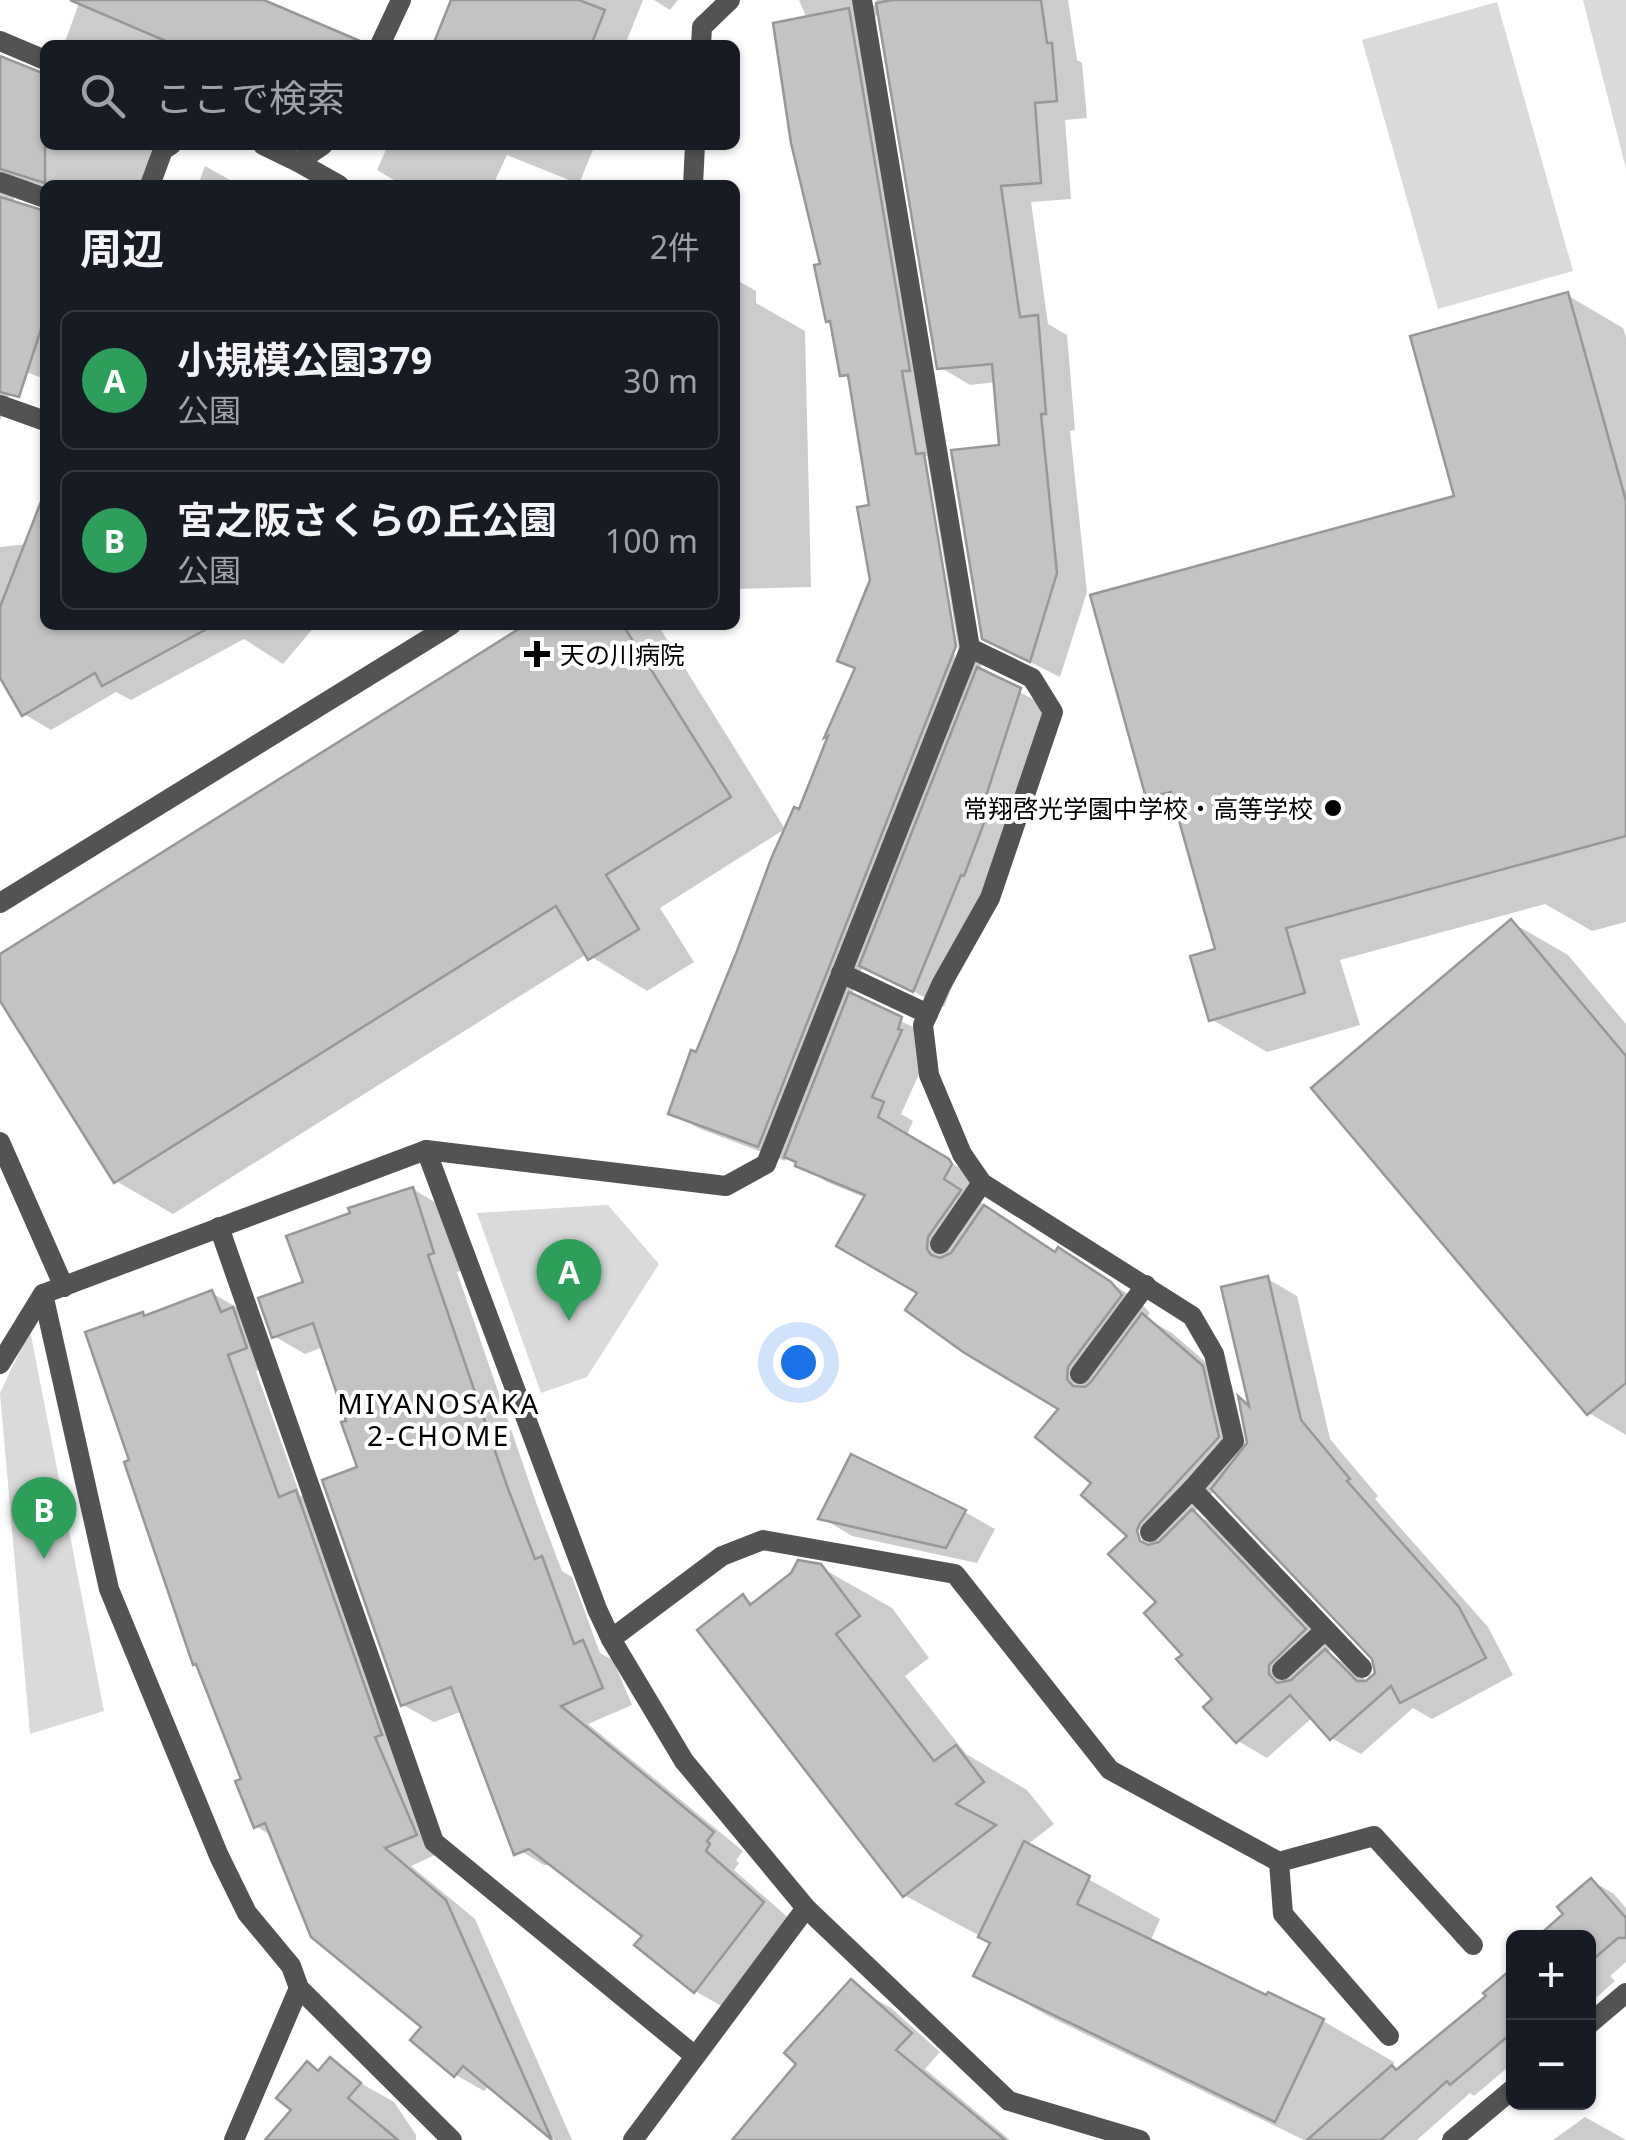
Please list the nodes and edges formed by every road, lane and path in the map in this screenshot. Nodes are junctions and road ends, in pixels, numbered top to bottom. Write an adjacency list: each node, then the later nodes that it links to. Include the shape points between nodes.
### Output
1 (400, 0): 5 (street)
2 (730, 0): 6 (street, via 702,27)
3 (862, 0): 21 (street)
4 (0, 40): 7 (street)
5 (382, 40)
6 (701, 40)
7 (40, 58)
8 (163, 150): 13 (street)
9 (274, 150): 12 (street)
10 (316, 150): 12 (street)
11 (695, 150): 15 (street)
12 (298, 162): 14 (street)
13 (152, 180)
14 (330, 180)
15 (693, 180)
16 (0, 182): 17 (street)
17 (40, 196)
18 (0, 405): 19 (street)
19 (40, 419)
20 (443, 630): 22 (street)
21 (970, 648): 23 (street); 24 (street, via 1032,678 1053,712 990,898)
22 (0, 904)
23 (840, 972): 24 (street); 26 (street, via 766,1164 726,1186)
24 (928, 1014): 27 (street, via 928,1075)
25 (0, 1142): 31 (street)
26 (426, 1150): 28 (street); 38 (street)
27 (982, 1183): 29 (street); 30 (street)
28 (219, 1226): 31 (street); 48 (street, via 434,1842)
29 (940, 1244)
30 (1146, 1286): 34 (street); 35 (street, via 1192,1316 1214,1354 1234,1442)
31 (64, 1287): 32 (street)
32 (43, 1294): 33 (street); 44 (street, via 109,1590 218,1856 247,1913 291,1966)
33 (0, 1364)
34 (1080, 1374)
35 (1192, 1489): 36 (street); 37 (street)
36 (1150, 1532)
37 (1325, 1630): 39 (street); 40 (street)
38 (611, 1640): 41 (street, via 722,1556 763,1540 955,1574 1110,1770); 42 (street, via 684,1761)
39 (1362, 1668)
40 (1282, 1670)
41 (1279, 1862): 43 (street, via 1374,1836); 47 (street, via 1283,1914)
42 (806, 1908): 48 (street); 50 (street, via 1009,2101)
43 (1474, 1945)
44 (299, 1988): 51 (street); 52 (street)
45 (1626, 1993): 46 (street)
46 (1594, 2020)
47 (1389, 2036)
48 (695, 2056): 53 (street)
49 (1506, 2095): 54 (street)
50 (1129, 2138)
51 (234, 2140)
52 (452, 2140)
53 (633, 2140)
54 (1452, 2140)

